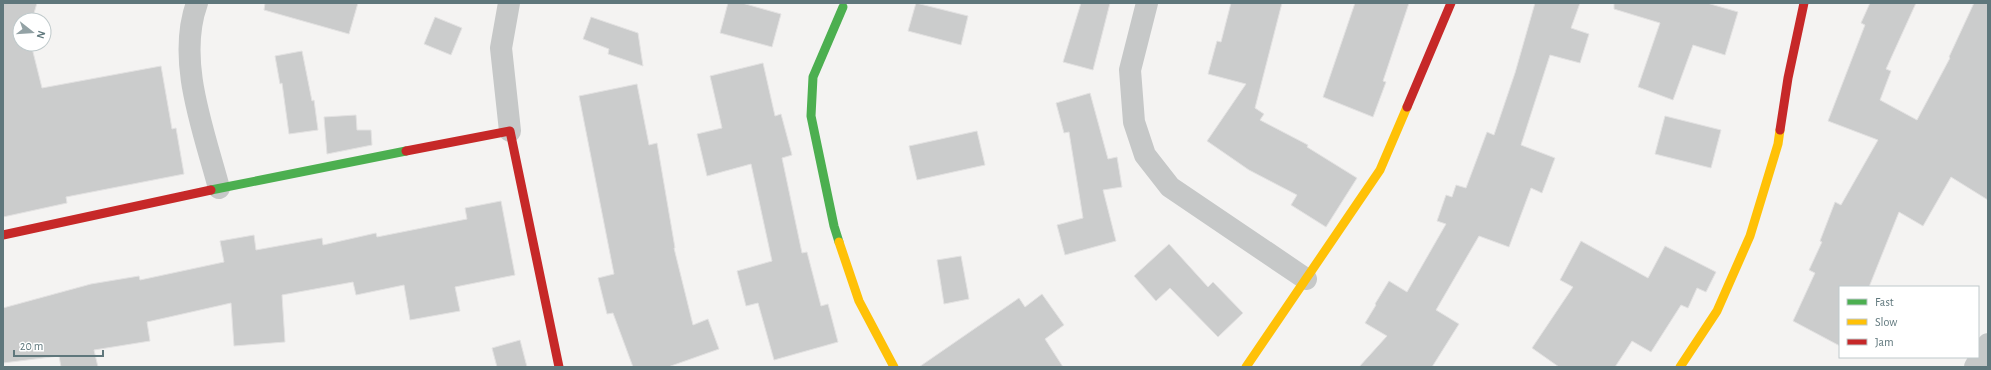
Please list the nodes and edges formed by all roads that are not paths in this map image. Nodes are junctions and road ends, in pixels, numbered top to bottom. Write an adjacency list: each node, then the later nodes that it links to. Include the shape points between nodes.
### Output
1 (197, 3): 8 (street, via 192,16 190,76)
2 (509, 3): 7 (street, via 501,48)
3 (1147, 3): 10 (street, via 1130,70 1134,122 1145,154 1170,187)
4 (1451, 3): 10 (street, via 1380,170)
5 (1804, 3): 15 (street, via 1788,78 1778,144 1750,236 1717,311)
6 (843, 7): 13 (street, via 813,77 811,116 834,226 859,301)
7 (510, 132): 8 (street); 12 (street)
8 (219, 188): 9 (street)
9 (3, 236)
10 (1306, 279): 14 (street)
11 (1988, 344): 16 (street)
12 (559, 367)
13 (894, 367)
14 (1246, 367)
15 (1680, 367)
16 (1975, 367)

